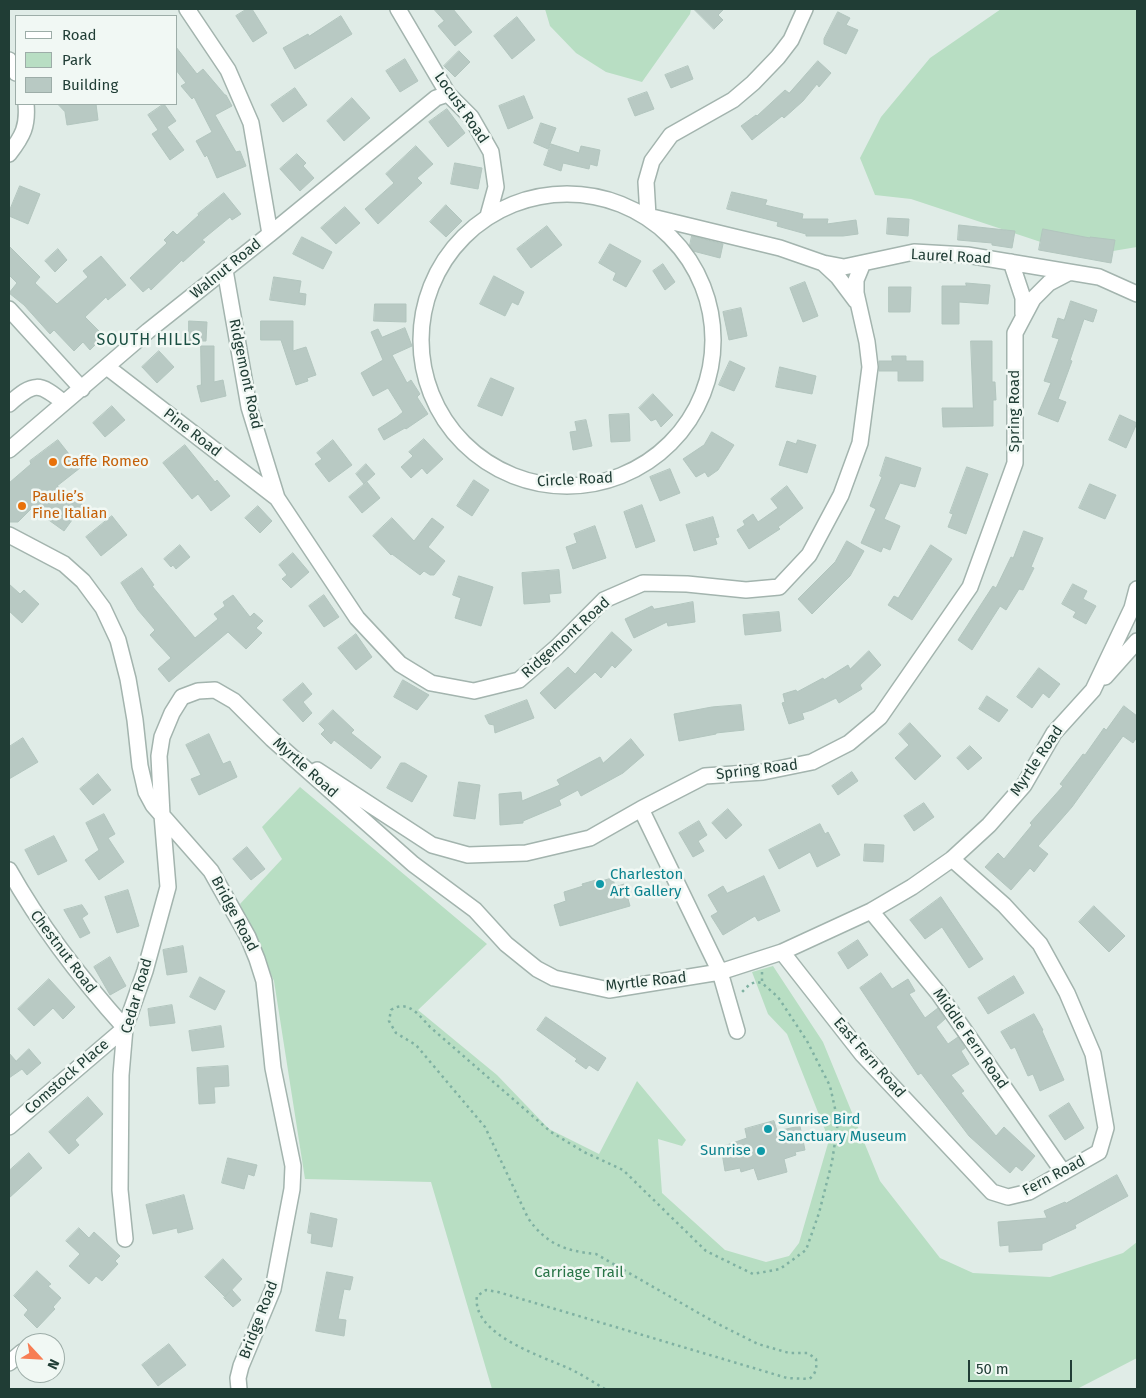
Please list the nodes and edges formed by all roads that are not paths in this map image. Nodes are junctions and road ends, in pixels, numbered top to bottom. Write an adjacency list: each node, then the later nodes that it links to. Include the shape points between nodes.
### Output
1 (188, 9): 12 (street, via 228,70 251,123)
2 (398, 9): 6 (street, Locust Road)
3 (805, 9): 11 (street, via 791,40 753,83 733,100 671,135 652,161 646,182)
4 (9, 60): 5 (street)
5 (15, 71)
6 (448, 94): 10 (street, Locust Road, via 471,117 491,152 496,187); 12 (street, Walnut Road, via 436,98)
7 (26, 105): 8 (street, via 28,119)
8 (14, 139): 9 (street)
9 (9, 154)
10 (488, 216): 11 (street, Circle Road, via 518,201 546,194 594,195); 11 (street, Circle Road, via 465,234 442,263 427,295 420,349 429,392 444,422 477,458 506,475 536,485 623,477 676,440 701,402 714,350 711,309 702,279 662,227)
11 (648, 216): 14 (street, Laurel Road, via 780,248)
12 (270, 234): 16 (street, Walnut Road)
13 (1011, 262): 15 (street, Laurel Road, via 914,252); 17 (street, Laurel Road); 21 (street, Spring Road, via 1023,298)
14 (823, 263): 15 (street, Laurel Road, via 844,267); 19 (street, Ridgemont Road)
15 (863, 263): 19 (street, Ridgemont Road, via 855,286)
16 (225, 270): 22 (street, Walnut Road); 27 (street, Ridgemont Road, via 249,407)
17 (1070, 272): 18 (street, Laurel Road, via 1099,277); 21 (street, Spring Road, via 1049,283)
18 (1137, 294)
19 (858, 304): 27 (street, Ridgemont Road, via 870,367 860,443 841,495 809,555 778,586 746,590 643,583 604,600 519,680 474,691 431,683 400,664 357,618)
20 (9, 309): 23 (street)
21 (1023, 314): 33 (street, Spring Road, via 1015,333 1015,464 970,587 880,717 849,743 812,762 763,772 705,776)
22 (107, 367): 23 (street, Walnut Road); 27 (street, Pine Road)
23 (82, 389): 24 (street, Walnut Road)
24 (64, 403): 25 (street, via 44,387 32,387); 26 (street, Walnut Road)
25 (9, 404)
26 (9, 450)
27 (277, 498)
28 (9, 536): 34 (street, Bridge Road, via 64,564 83,580 103,608 118,640 128,679 146,792)
29 (1137, 589): 31 (street, Myrtle Road, via 1132,608)
30 (1137, 641): 31 (street)
31 (1093, 690): 35 (street, Myrtle Road, via 1054,733 1024,785)
32 (286, 751): 33 (street, Spring Road, via 432,845 468,854 526,853 590,838); 34 (street, Myrtle Road, via 234,701 215,690 198,691 182,697 162,737 159,756); 39 (street, Myrtle Road, via 413,864 475,910 506,944 554,978 609,990)
33 (641, 809): 39 (street)
34 (162, 815): 40 (street, Cedar Road, via 168,887); 46 (street, Bridge Road, via 211,871 257,959 266,996 273,1068 293,1166 290,1205 273,1289 246,1351)
35 (952, 859): 37 (street, Myrtle Road); 43 (street, Fern Road, via 1004,905 1040,944 1067,993 1093,1054 1106,1128 1099,1152)
36 (9, 870): 40 (street, Chestnut Road, via 30,908 69,961)
37 (871, 911): 38 (street, Myrtle Road); 43 (street, Middle Fern Road, via 939,994)
38 (782, 952): 39 (street, Myrtle Road); 44 (street, East Fern Road, via 862,1054 992,1192)
39 (720, 972): 41 (street)
40 (126, 1028): 42 (street, Comstock Place); 45 (street, Cedar Road, via 121,1075 120,1171)
41 (737, 1031)
42 (9, 1127)
43 (1062, 1172): 44 (street, Fern Road, via 1029,1192)
44 (1008, 1198)
45 (125, 1239)
46 (237, 1389)

